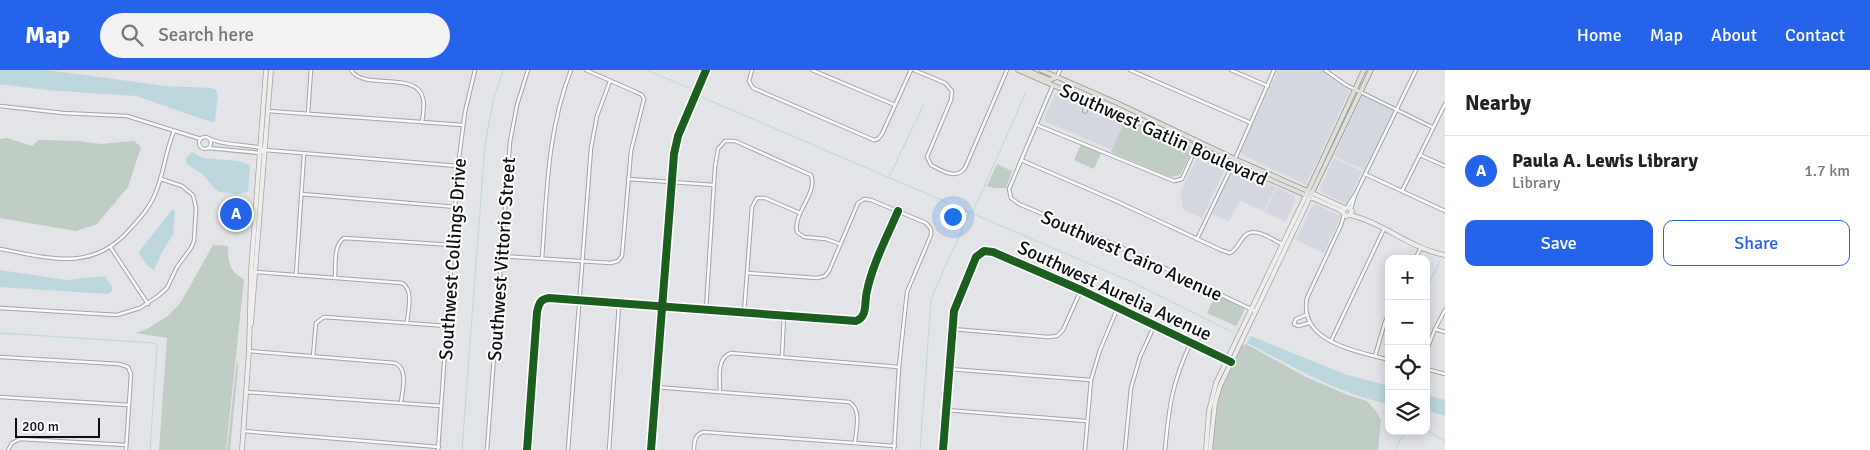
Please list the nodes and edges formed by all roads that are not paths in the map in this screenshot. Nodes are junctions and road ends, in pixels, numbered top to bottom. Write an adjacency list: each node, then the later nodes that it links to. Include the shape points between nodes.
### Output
1 (266, 70): 47 (street)
2 (271, 70): 37 (street)
3 (311, 70): 38 (street)
4 (351, 70): 39 (street, via 360,77 404,80 416,86 423,99)
5 (476, 70): 41 (street, Southwest Collings Drive)
6 (528, 70): 82 (street, Southwest Vittorio Street, via 516,105 511,134)
7 (571, 70): 83 (street, via 556,112 550,148)
8 (586, 70): 25 (street)
9 (706, 70): 62 (street, via 678,136)
10 (752, 70): 34 (street, via 751,87 868,138 878,139)
11 (812, 70): 34 (street)
12 (912, 70): 13 (street, via 945,84 952,91 952,100 927,157 930,164 954,175 963,171); 34 (street)
13 (1007, 70)
14 (1019, 70): 24 (main road, via 1050,80); 26 (main road, Southwest Gatlin Boulevard)
15 (1042, 70): 24 (main road, Southwest Gatlin Boulevard)
16 (1060, 70): 24 (street)
17 (1130, 70): 40 (street)
18 (1231, 70): 27 (street)
19 (1274, 70): 27 (street)
20 (1325, 70): 30 (street)
21 (1364, 70): 30 (main road)
22 (1371, 70): 31 (main road)
23 (1416, 70): 36 (street)
24 (1057, 77): 29 (main road, Southwest Gatlin Boulevard)
25 (610, 80): 61 (street, via 642,95 644,102 631,151); 84 (street, via 592,139)
26 (1053, 85): 28 (main road, Southwest Gatlin Boulevard); 29 (main road, via 1062,81); 42 (street)
27 (1268, 86): 40 (street)
28 (1062, 89): 32 (main road, Southwest Gatlin Boulevard); 32 (main road, via 1087,102 1085,111)
29 (1087, 90): 54 (main road, Southwest Gatlin Boulevard)
30 (1355, 90): 31 (street); 66 (main road)
31 (1360, 92): 36 (street); 66 (main road)
32 (1094, 103): 49 (main road, Southwest Gatlin Boulevard)
33 (1445, 104): 43 (street)
34 (895, 105)
35 (0, 106): 44 (street, via 127,116)
36 (1396, 109): 43 (street); 59 (street)
37 (268, 111): 38 (street); 50 (street)
38 (308, 114): 39 (street)
39 (422, 122): 41 (street)
40 (1251, 123): 54 (street)
41 (463, 125): 57 (street, Southwest Collings Drive)
42 (1037, 125): 49 (street, via 1174,182 1182,178); 55 (street)
43 (1432, 127): 53 (street)
44 (174, 131): 46 (street); 60 (street)
45 (210, 139): 46 (street, via 206,137); 47 (street, via 227,145); 48 (street)
46 (200, 141): 48 (street, via 202,148)
47 (260, 147): 50 (street); 51 (street)
48 (208, 148): 51 (street)
49 (1196, 148): 56 (main road, Southwest Gatlin Boulevard)
50 (265, 150): 51 (street); 52 (street); 85 (street)
51 (260, 153): 110 (street, via 250,285)
52 (304, 154): 57 (street); 65 (street)
53 (1420, 155): 58 (street); 64 (street)
54 (1235, 159): 56 (street); 66 (main road, Southwest Gatlin Boulevard)
55 (1022, 160): 73 (street); 97 (street, Southwest Cairo Avenue, via 1009,189 1011,198 1019,204 1116,245)
56 (1232, 165): 66 (main road, Southwest Gatlin Boulevard); 73 (street)
57 (458, 166): 67 (street, Southwest Collings Drive)
58 (1445, 166)
59 (1365, 174): 64 (street); 70 (street)
60 (161, 179): 77 (street, via 146,210); 91 (street, via 182,186 193,196 196,208 194,241 167,288)
61 (628, 179): 62 (street); 84 (street, via 623,254 618,261 611,263)
62 (671, 181): 63 (street); 93 (street)
63 (714, 185): 71 (street, via 720,146 725,140 731,140 808,172 813,184); 96 (street)
64 (1402, 191): 68 (street)
65 (301, 194): 67 (street); 87 (street)
66 (1309, 194): 70 (street); 75 (street); 97 (street)
67 (456, 207): 76 (street, Southwest Collings Drive)
68 (1445, 210)
69 (898, 211): 74 (street, via 868,199 861,200); 101 (street, via 873,270 864,315 860,320); 121 (street, via 926,223 932,232 907,292)
70 (1348, 212): 72 (street); 100 (street, via 1309,292)
71 (800, 213): 74 (street, via 796,227 798,234); 86 (street, via 765,198 756,199 752,206)
72 (1384, 230): 78 (street); 111 (street)
73 (1197, 239): 75 (street, via 1230,253 1248,232 1256,232)
74 (840, 244): 86 (street, via 827,274 817,278)
75 (1282, 244): 97 (street)
76 (453, 246): 88 (street, via 344,238 338,245); 106 (street, Southwest Collings Drive)
77 (111, 248): 79 (street, via 72,260); 91 (street)
78 (1421, 248): 80 (street); 81 (street)
79 (0, 249)
80 (1417, 255)
81 (1445, 255)
82 (502, 256): 83 (street); 143 (street, Southwest Vittorio Street)
83 (542, 258): 84 (street)
84 (582, 261): 90 (street)
85 (256, 272): 87 (street); 110 (street)
86 (748, 272): 99 (street)
87 (296, 274): 88 (street)
88 (335, 277): 103 (street, via 405,284 409,293)
89 (1081, 290): 94 (street, Southwest Aurelia Avenue); 107 (street, via 1063,330 1057,336); 107 (street, Southwest Aurelia Avenue, via 984,251 976,257 955,304)
90 (579, 301): 92 (street); 144 (street, via 549,298 540,303); 145 (street)
91 (148, 304): 95 (street, via 117,315)
92 (619, 304): 93 (street); 146 (street)
93 (662, 307): 96 (street); 126 (street)
94 (1118, 307): 105 (street, Southwest Aurelia Avenue); 125 (street)
95 (0, 308)
96 (706, 310): 99 (street)
97 (1253, 310): 120 (street)
98 (1445, 310): 108 (street)
99 (744, 313): 101 (street)
100 (1306, 315): 104 (street); 104 (street, via 1296,319 1294,324 1298,326)
101 (784, 316): 116 (street)
102 (1385, 320): 117 (street)
103 (407, 322): 106 (street); 115 (street, via 322,317 314,328)
104 (1309, 322): 111 (street, via 1314,331)
105 (1155, 324): 112 (street, Southwest Aurelia Avenue); 152 (street, via 1131,388)
106 (447, 326): 132 (street, Southwest Collings Drive)
107 (952, 329): 122 (street)
108 (1435, 329): 109 (street); 113 (street)
109 (1445, 332)
110 (250, 334): 114 (street)
111 (1331, 341): 117 (street)
112 (1191, 342): 120 (street, Southwest Aurelia Avenue); 153 (street, via 1172,388)
113 (1429, 345)
114 (249, 352): 115 (street); 127 (street)
115 (313, 356): 130 (street, via 398,364 403,372)
116 (782, 356): 121 (street); 128 (street, via 726,354 721,361)
117 (1375, 356): 119 (street)
118 (0, 357): 131 (street, via 128,367 131,374)
119 (1385, 359)
120 (1229, 361): 154 (street, via 1216,383 1211,401); 155 (street, via 1215,403)
121 (899, 367): 138 (street)
122 (949, 369): 125 (street); 133 (street)
123 (1430, 371): 124 (street)
124 (1445, 374)
125 (1091, 380): 134 (street)
126 (655, 387): 128 (street); 147 (street)
127 (246, 392): 130 (street); 135 (street)
128 (720, 392): 136 (street, via 849,402 857,412)
129 (0, 398): 131 (street)
130 (401, 403): 132 (street)
131 (129, 406): 137 (street)
132 (441, 406): 139 (street, Southwest Collings Drive)
133 (946, 410): 134 (street); 150 (street)
134 (1086, 421): 151 (street)
135 (243, 431): 139 (street); 142 (street)
136 (855, 442): 138 (street); 148 (street, via 704,432 695,438)
137 (126, 445): 140 (street, via 22,439 12,443); 141 (street)
138 (895, 446): 149 (street)
139 (438, 448)
140 (8, 450)
141 (126, 450)
142 (242, 450)
143 (487, 450)
144 (527, 450)
145 (568, 450)
146 (609, 450)
147 (650, 450)
148 (694, 450)
149 (894, 450)
150 (944, 450)
151 (1084, 450)
152 (1125, 450)
153 (1166, 450)
154 (1206, 450)
155 (1210, 450)

